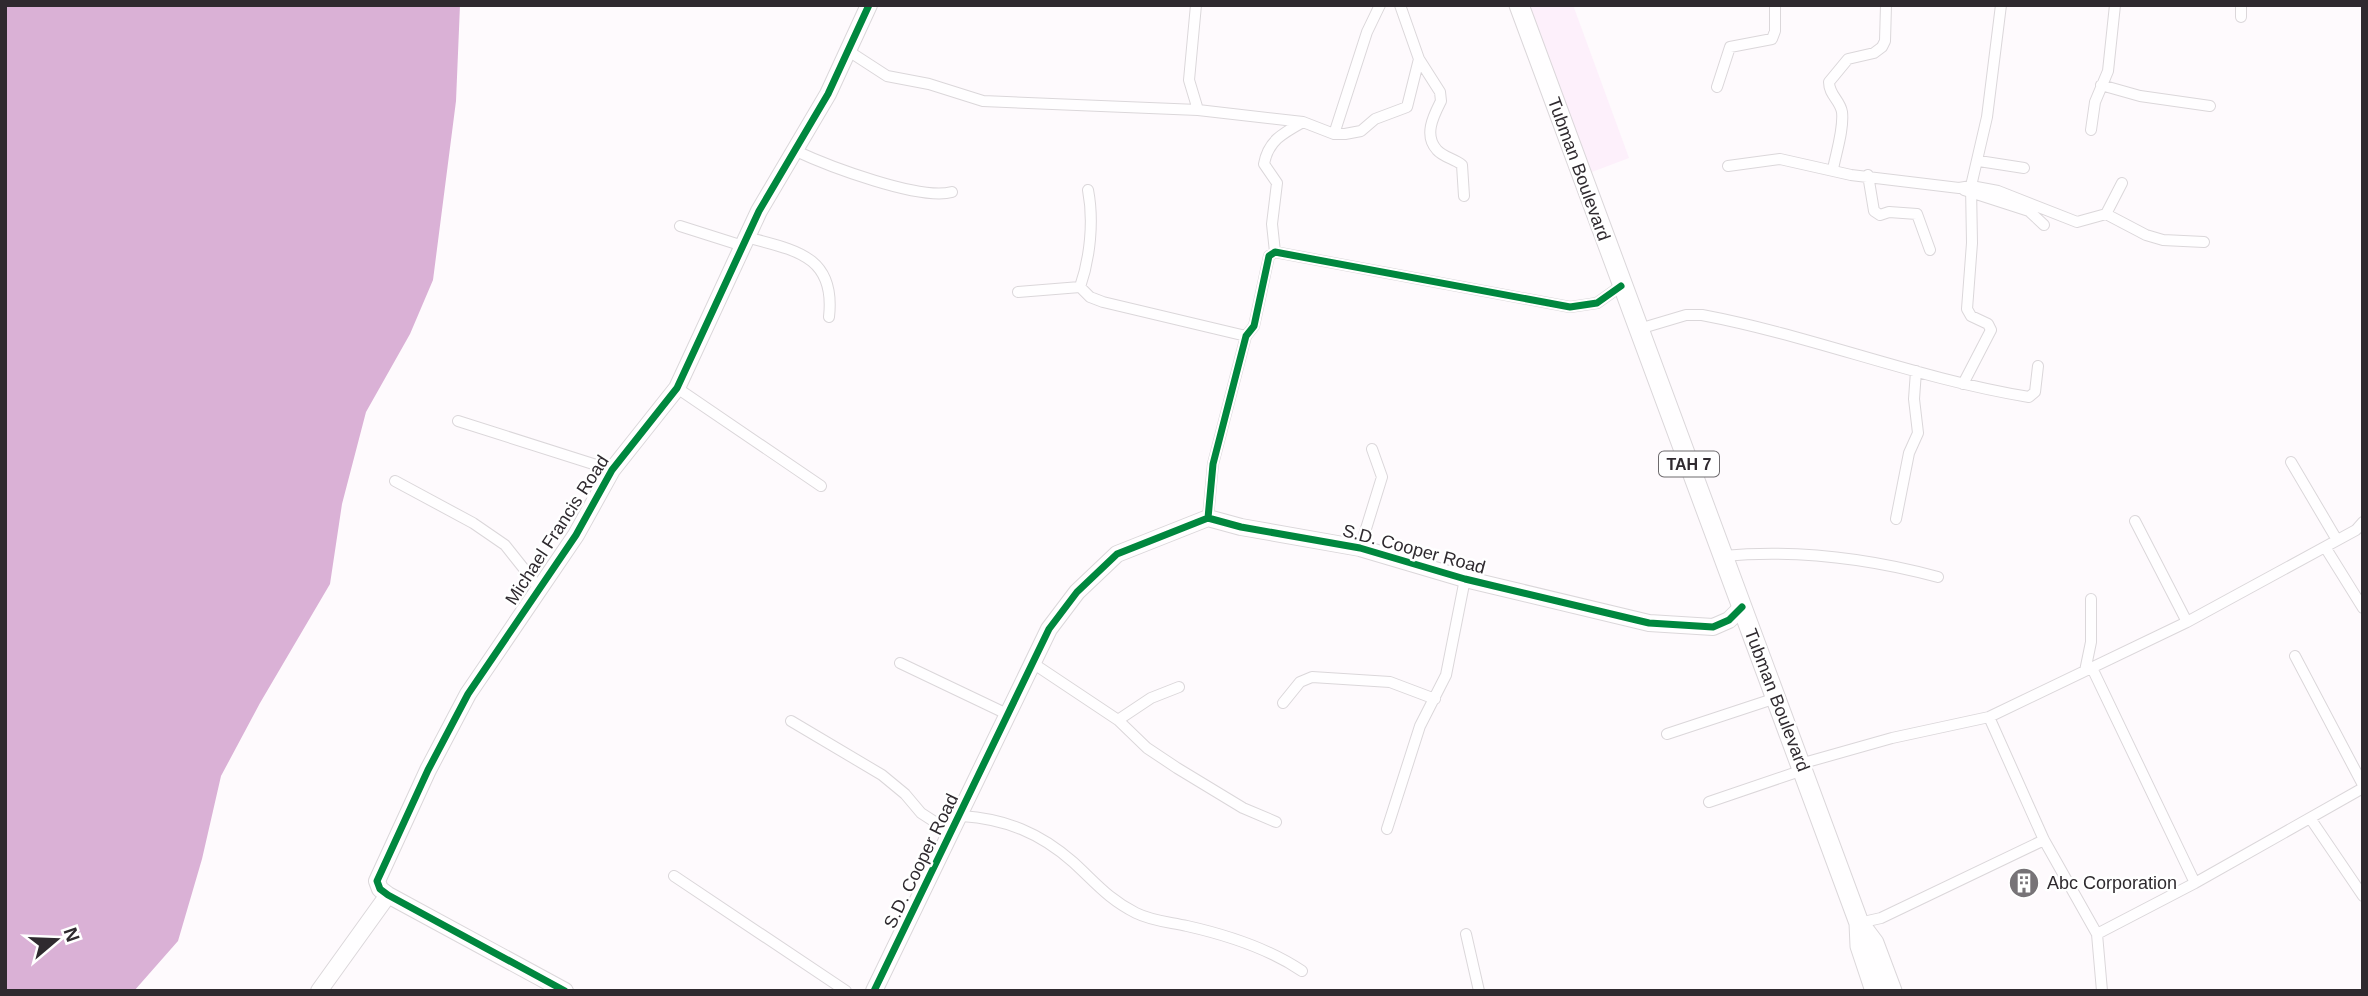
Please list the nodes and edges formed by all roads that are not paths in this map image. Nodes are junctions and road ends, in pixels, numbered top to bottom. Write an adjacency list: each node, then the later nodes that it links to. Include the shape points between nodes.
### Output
1 (869, 5): 10 (street, Michael Francis Road)
2 (1196, 5): 15 (street, via 1189,80)
3 (1380, 5): 18 (street, via 1363,42)
4 (1400, 5): 11 (street)
5 (1519, 5): 37 (highway, Tubman Boulevard / TAH 7)
6 (1775, 5): 13 (street, via 1772,39 1730,47)
7 (1886, 5): 23 (street, via 1882,47 1848,59 1829,82 1842,116)
8 (2001, 5): 20 (street)
9 (2115, 5): 12 (street, via 2108,71)
10 (850, 52): 15 (street, via 887,76 982,101); 19 (street, Michael Francis Road)
11 (1419, 59): 18 (street, via 1407,107 1375,119 1361,131); 29 (street, via 1440,92 1441,101 1431,117 1432,139 1438,152 1462,165)
12 (2101, 85): 14 (street); 17 (street)
13 (1717, 87)
14 (2210, 106)
15 (1198, 110): 16 (street)
16 (1303, 122): 18 (street); 36 (street, via 1280,135 1266,150 1264,164 1277,183 1272,224)
17 (2091, 130)
18 (1334, 134)
19 (796, 151): 28 (street, via 932,196); 33 (street, Michael Francis Road)
20 (1979, 161): 22 (street); 26 (street)
21 (1728, 166): 23 (street, via 1780,159)
22 (2024, 168)
23 (1833, 169): 24 (street)
24 (1868, 176): 26 (street); 35 (street, via 1874,211 1880,215 1917,214)
25 (2122, 183): 30 (street)
26 (1971, 189): 30 (street, via 1997,191 2077,222); 31 (street, via 2029,211); 45 (street, via 1966,309 1991,330)
27 (1088, 190): 38 (street, via 1089,245)
28 (952, 192)
29 (1464, 197)
30 (2106, 214): 34 (street, via 2154,238)
31 (2043, 225)
32 (680, 226): 33 (street)
33 (744, 242): 40 (street, via 803,253 825,276 832,293); 46 (street, Michael Francis Road)
34 (2204, 242)
35 (1930, 250)
36 (1275, 252): 37 (street, via 1570,307 1597,303); 42 (street, via 1269,256 1254,326)
37 (1621, 286): 41 (highway, Tubman Boulevard / TAH 7)
38 (1080, 287): 39 (street); 42 (street, via 1103,302)
39 (1018, 292)
40 (829, 317)
41 (1639, 330): 44 (street, via 1686,315 1703,315); 60 (highway, Tubman Boulevard / TAH 7)
42 (1246, 336): 53 (street, via 1213,464)
43 (2038, 366): 45 (street, via 2035,392 2029,397)
44 (1916, 371): 45 (street); 54 (street, via 1918,433 1909,453)
45 (1963, 384)
46 (677, 388): 50 (street, Michael Francis Road); 52 (street)
47 (458, 421): 50 (street)
48 (1372, 449): 59 (street, via 1382,477)
49 (2291, 463): 57 (street)
50 (612, 470): 63 (street, Michael Francis Road)
51 (395, 481): 63 (street, via 505,545)
52 (821, 486)
53 (1208, 517): 59 (street, S.D. Cooper Road); 69 (street, S.D. Cooper Road, via 1117,554 1077,592)
54 (1896, 519)
55 (2135, 521): 67 (street)
56 (2363, 522): 57 (street)
57 (2337, 540): 58 (street)
58 (2325, 547): 66 (street); 67 (street)
59 (1360, 548): 62 (street, S.D. Cooper Road)
60 (1723, 556): 61 (street, via 1815,554); 65 (highway, Tubman Boulevard / TAH 7)
61 (1938, 577)
62 (1465, 579): 65 (street, S.D. Cooper Road, via 1649,623 1713,627); 74 (street, via 1447,675)
63 (540, 589): 92 (street, Michael Francis Road, via 468,694 428,770 377,881)
64 (2091, 598): 71 (street)
65 (1742, 607): 73 (highway, Tubman Boulevard / TAH 7)
66 (2363, 608)
67 (2187, 622): 71 (street)
68 (2295, 656): 82 (street)
69 (1031, 662): 76 (street, S.D. Cooper Road); 78 (street)
70 (900, 663): 76 (street)
71 (2088, 669): 77 (street); 91 (street)
72 (1179, 687): 78 (street, via 1151,698)
73 (1776, 698): 80 (street); 81 (highway, Tubman Boulevard / TAH 7)
74 (1434, 699): 75 (street, via 1390,682 1312,677 1300,682); 87 (street, via 1420,726)
75 (1283, 703)
76 (1007, 714): 84 (street, S.D. Cooper Road)
77 (1989, 718): 81 (street, via 1892,738); 89 (street)
78 (1118, 720): 86 (street, via 1177,768 1243,808)
79 (790, 721): 88 (street, via 883,775 921,813)
80 (1667, 734)
81 (1802, 767): 83 (street); 94 (highway, Tubman Boulevard / TAH 7)
82 (2363, 786): 85 (street)
83 (1709, 802)
84 (962, 816): 88 (street, S.D. Cooper Road); 97 (street, via 996,818 1014,825 1062,853 1098,890 1135,913 1222,935 1282,957)
85 (2311, 818): 91 (street); 93 (street)
86 (1276, 822)
87 (1387, 829)
88 (952, 834): 101 (street, S.D. Cooper Road)
89 (2044, 840): 94 (street, via 1881,918); 96 (street)
90 (674, 876): 100 (street)
91 (2195, 883): 96 (street)
92 (388, 895): 98 (street); 99 (street)
93 (2363, 896)
94 (1859, 923): 103 (highway, Tubman Boulevard / TAH 7, via 1860,946); 104 (highway, Tubman Boulevard / TAH 7, via 1874,943)
95 (1466, 934): 102 (street)
96 (2097, 934): 105 (street)
97 (1302, 971)
98 (319, 991)
99 (565, 991)
100 (845, 991)
101 (874, 991)
102 (1479, 991)
103 (1875, 991)
104 (1892, 991)
105 (2102, 991)

